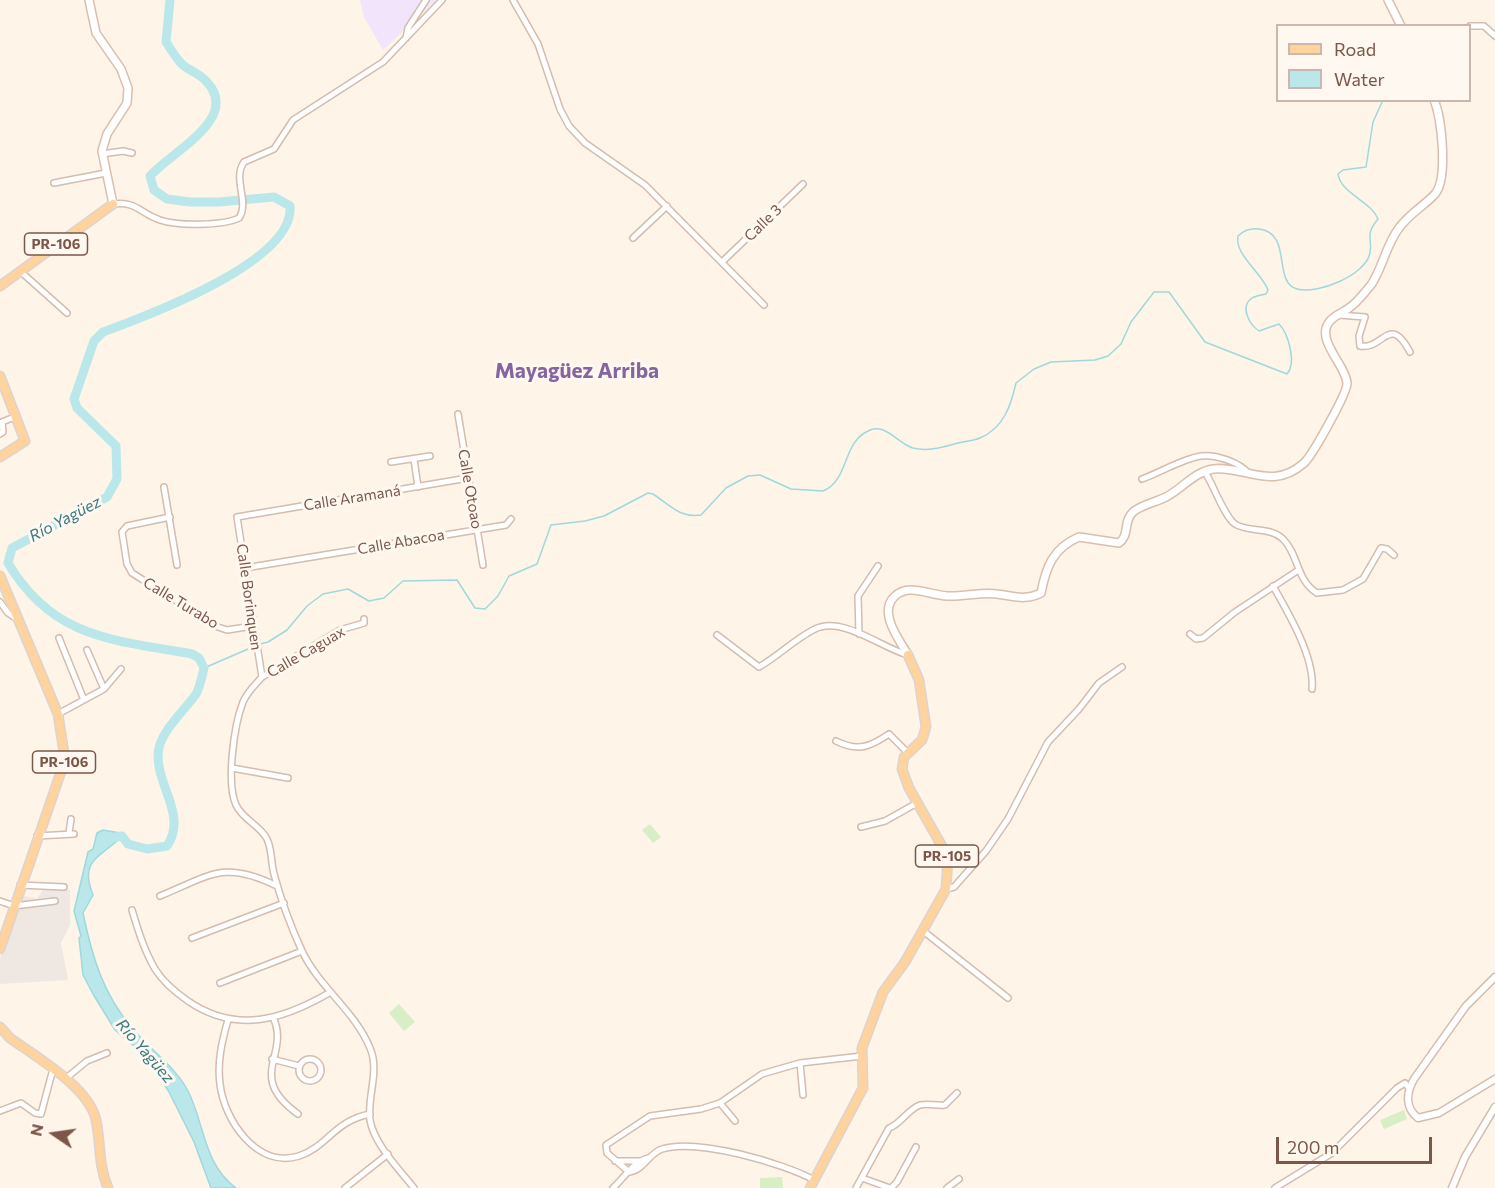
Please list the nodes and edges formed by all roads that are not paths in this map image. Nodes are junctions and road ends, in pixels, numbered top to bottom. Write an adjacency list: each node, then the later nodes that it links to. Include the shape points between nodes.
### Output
1 (89, 0): 12 (main road, via 96,33 121,69 128,88 127,103 107,134)
2 (426, 0): 9 (street, via 408,28)
3 (442, 0): 9 (street)
4 (513, 0): 17 (street, via 538,44 569,126 585,143 645,185)
5 (1388, 0): 6 (main road)
6 (1400, 24)
7 (1471, 26): 8 (street, via 1484,26)
8 (1495, 36)
9 (406, 39): 16 (street, via 383,62 293,120 274,149 244,162 239,172 243,209 239,218 178,222 160,220 129,202)
10 (1435, 102): 24 (main road, via 1442,149 1440,186 1406,218 1363,295)
11 (132, 153): 12 (street)
12 (102, 154): 13 (main road)
13 (106, 174): 14 (street); 16 (main road)
14 (54, 183)
15 (803, 184): 19 (street, Calle 3)
16 (112, 204): 20 (main road, PR-106)
17 (667, 206): 18 (street); 19 (street)
18 (633, 238)
19 (722, 262): 22 (street)
20 (19, 269): 21 (main road, PR-106); 23 (street)
21 (0, 286)
22 (764, 305)
23 (67, 313)
24 (1339, 315): 25 (street, via 1365,317 1360,346 1367,347 1384,336 1396,334); 35 (main road, via 1330,320 1326,329 1347,380 1342,401 1305,462 1271,477)
25 (1410, 352)
26 (0, 376): 28 (main road)
27 (458, 414): 36 (street, Calle Otoao)
28 (17, 416): 29 (street, via 2,422); 31 (main road, via 25,441)
29 (0, 434)
30 (430, 456): 32 (street)
31 (0, 457)
32 (414, 459): 33 (street); 39 (street)
33 (391, 462)
34 (1206, 472): 35 (main road, via 1216,469); 51 (street, via 1231,521 1281,537 1291,550); 63 (main road, via 1194,476 1168,496 1134,511 1128,518 1127,534 1119,543 1079,537 1058,550 1046,567 1041,593 1031,598 901,592 890,603 889,617)
35 (1250, 475): 37 (street, via 1233,462 1201,456)
36 (468, 478): 39 (street, Calle Aramaná); 43 (street, Calle Otoao)
37 (1143, 478)
38 (164, 487): 40 (street, Calle Turabo)
39 (418, 487): 41 (street, Calle Aramaná)
40 (170, 517): 46 (street, Calle Turabo); 57 (street, Calle Turabo, via 127,525 122,532 132,573 218,627 227,630)
41 (237, 517): 49 (street, Calle Borinquen)
42 (511, 519): 43 (street, Calle Abacoa, via 506,525)
43 (477, 529): 45 (street, Calle Abacoa); 47 (street, Calle Otoao)
44 (1394, 555): 51 (street, via 1382,548 1362,579 1333,593 1311,589)
45 (289, 561): 49 (street, Calle Abacoa); 50 (street)
46 (177, 564)
47 (483, 565)
48 (878, 566): 58 (street, via 858,596)
49 (245, 568): 57 (street, Calle Borinquen)
50 (291, 570)
51 (1297, 572): 53 (street)
52 (0, 576): 55 (main road, PR-106)
53 (1273, 586): 59 (street, via 1203,638 1196,639); 68 (street, via 1313,672)
54 (0, 602): 55 (street)
55 (17, 619): 70 (main road, PR-106)
56 (364, 619): 66 (street, Calle Caguax, via 364,623 340,630)
57 (253, 626): 66 (street, Calle Borinquen)
58 (859, 634): 60 (street, via 822,626 759,667); 63 (street)
59 (1190, 634)
60 (717, 635)
61 (59, 638): 69 (street)
62 (87, 650): 67 (street)
63 (909, 655): 72 (main road, via 919,680 926,728 922,740)
64 (1122, 667): 82 (street, via 1099,683 1048,742 993,840 954,886)
65 (121, 669): 67 (street)
66 (262, 677): 73 (street, Calle Caguax, via 243,701)
67 (104, 688): 69 (street)
68 (1312, 690)
69 (84, 700): 70 (street)
70 (58, 714): 78 (main road, PR-106, via 64,746 63,769)
71 (836, 741): 72 (street, via 862,748 889,734)
72 (908, 753): 75 (main road, PR-105, via 902,769)
73 (232, 768): 74 (street); 80 (street, Calle Caguax, via 236,804 244,818 267,839)
74 (288, 777)
75 (917, 803): 77 (street, via 885,821); 82 (main road, PR-105, via 948,856)
76 (71, 819): 78 (street, via 71,834)
77 (861, 827)
78 (37, 836): 79 (main road, PR-106)
79 (20, 885): 81 (street); 87 (main road, PR-106)
80 (278, 886): 83 (street, via 247,872 230,870); 86 (street, Calle Caguax)
81 (64, 887)
82 (946, 889): 89 (main road, PR-105)
83 (160, 896)
84 (0, 901): 87 (street)
85 (55, 901): 87 (street)
86 (284, 903): 90 (street); 92 (street, Calle Caguax)
87 (14, 906): 91 (main road, PR-106)
88 (132, 910): 98 (street, via 145,951 164,981 191,1004)
89 (922, 930): 96 (street); 101 (main road, PR-105, via 886,986)
90 (192, 938)
91 (0, 949)
92 (302, 951): 94 (street); 95 (street, Calle Caguax)
93 (1495, 977): 108 (street, via 1445,1032)
94 (220, 982)
95 (329, 993): 97 (street); 115 (street, Calle Caguax, via 371,1049 375,1071)
96 (1008, 998)
97 (273, 1017): 98 (street, via 246,1022); 102 (street, via 278,1033)
98 (228, 1020): 115 (street, via 219,1066 222,1097 239,1131 258,1150 277,1157 300,1155 348,1120)
99 (0, 1027): 105 (main road)
100 (107, 1053): 106 (street, via 87,1061)
101 (862, 1056): 103 (street); 125 (main road, PR-105, via 863,1088)
102 (272, 1059): 104 (street); 114 (street, via 275,1091)
103 (800, 1063): 110 (street); 111 (street, via 762,1074)
104 (299, 1066): 104 (street, via 301,1077 310,1082 319,1077 321,1071 312,1059)
105 (52, 1069): 106 (main road); 113 (street, via 41,1114 21,1103)
106 (65, 1079): 126 (main road, via 93,1108 101,1172)
107 (1495, 1079): 108 (street, via 1424,1118 1410,1109)
108 (1409, 1088): 133 (street, via 1405,1083 1397,1088 1332,1152)
109 (957, 1093): 123 (street, via 945,1105 915,1108 889,1128)
110 (803, 1095)
111 (720, 1102): 116 (street); 120 (street, via 701,1109 650,1116 606,1145 607,1154)
112 (1495, 1107): 134 (street, via 1465,1157)
113 (0, 1111)
114 (298, 1114)
115 (370, 1114): 118 (street, via 372,1127)
116 (735, 1121)
117 (916, 1147): 131 (street)
118 (388, 1154): 127 (street); 128 (street)
119 (648, 1158): 121 (street); 122 (street, via 637,1170); 125 (street, via 668,1148 729,1151 792,1169)
120 (614, 1161): 121 (street); 122 (street)
121 (639, 1161): 122 (street)
122 (629, 1172): 129 (street)
123 (862, 1178): 130 (street); 131 (street)
124 (959, 1179): 132 (street)
125 (813, 1184)
126 (108, 1188)
127 (345, 1188)
128 (414, 1188)
129 (613, 1188)
130 (856, 1188)
131 (890, 1188)
132 (947, 1188)
133 (1275, 1188)
134 (1452, 1188)

